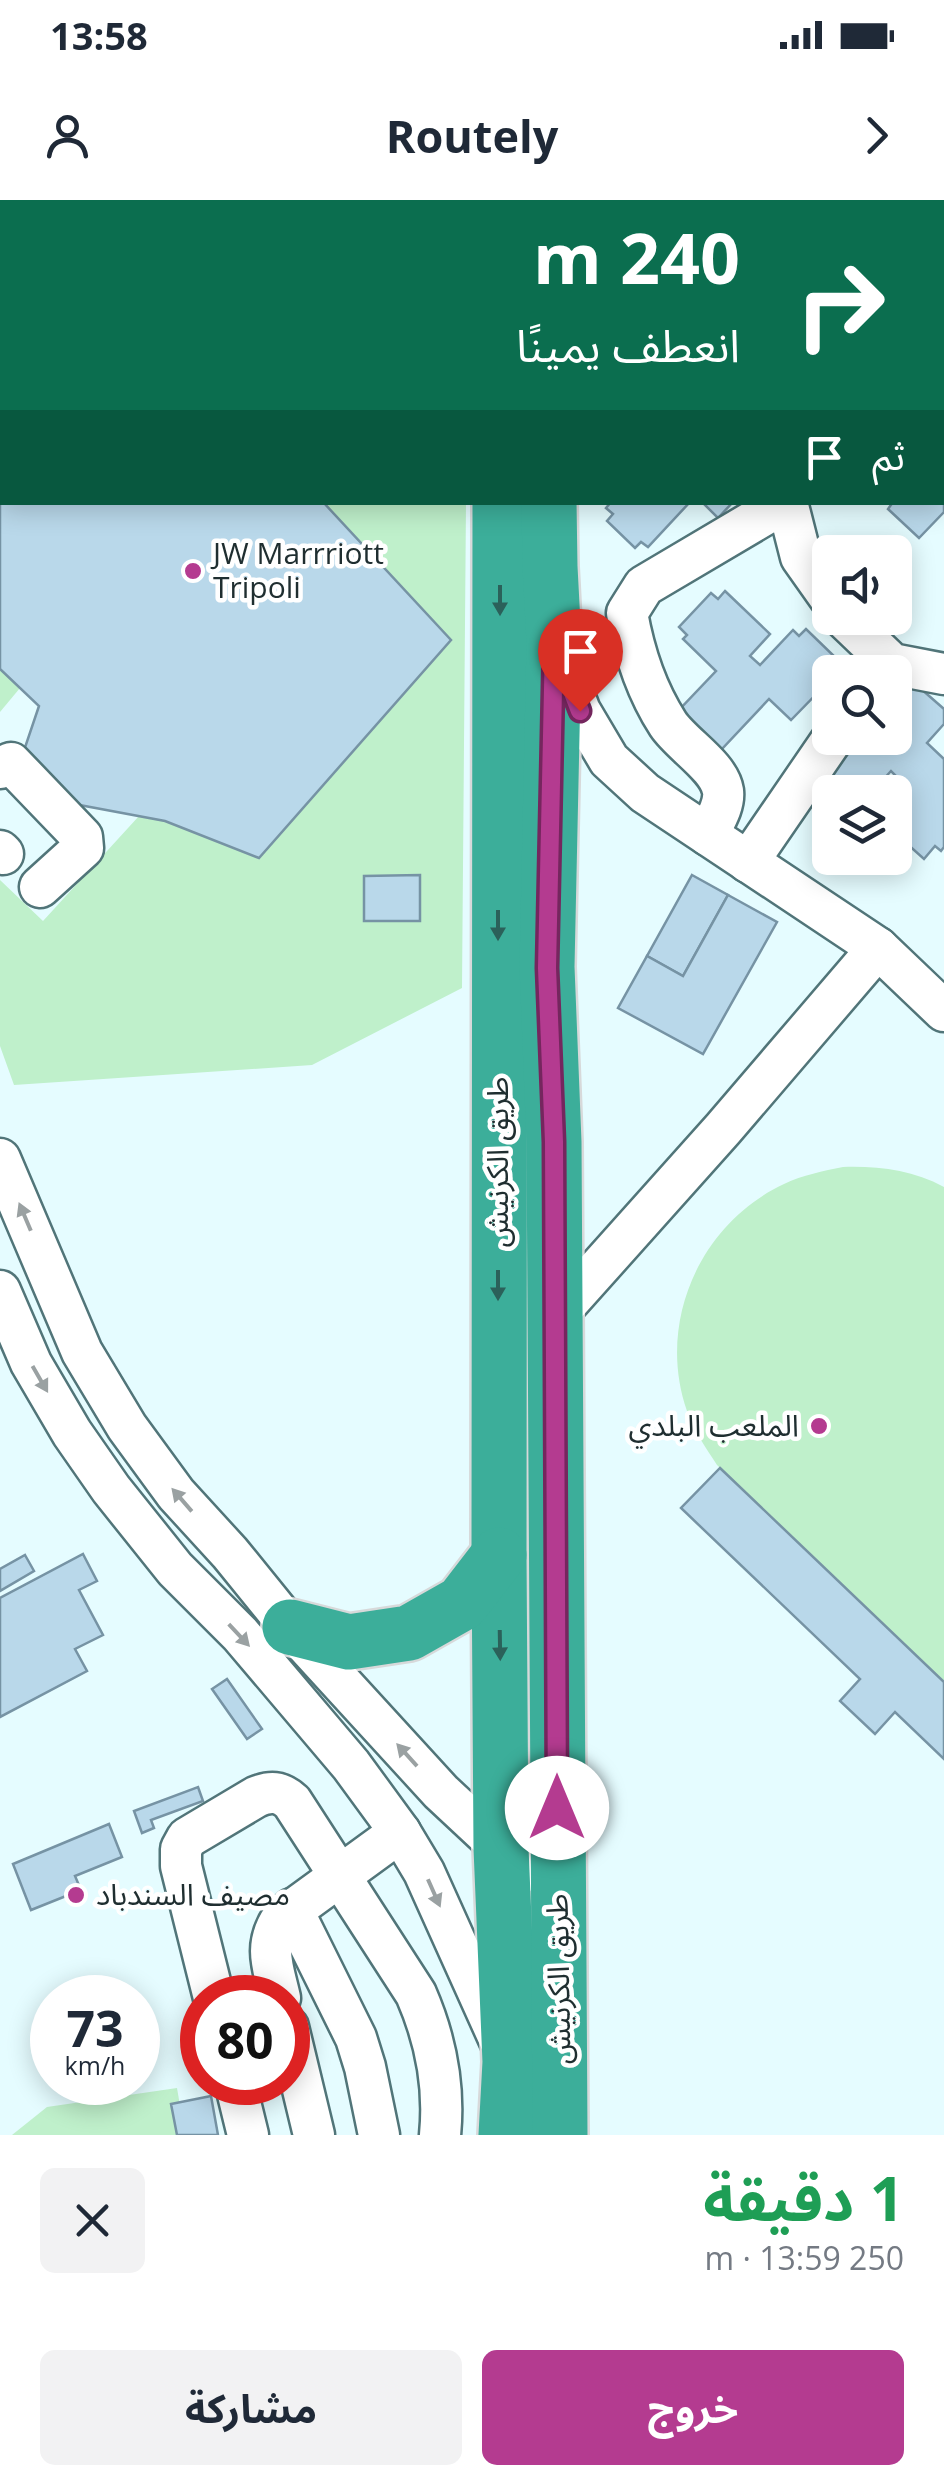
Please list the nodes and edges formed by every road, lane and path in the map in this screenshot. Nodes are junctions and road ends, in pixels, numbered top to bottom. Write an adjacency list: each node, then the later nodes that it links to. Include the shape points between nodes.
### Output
1 (500, 505): 22 (highway, طريق الكرنيش, one-way to 22)
2 (550, 505): 7 (highway, طريق الكرنيش)
3 (781, 505): 13 (street, via 644,586 627,613 633,648 656,702 722,786 724,801)
4 (787, 505): 5 (street)
5 (812, 573)
6 (859, 635): 8 (street)
7 (554, 643): 13 (street, via 580,711 609,760 644,793); 20 (highway, طريق الكرنيش, via 547,968)
8 (877, 655)
9 (912, 671): 10 (street)
10 (944, 674)
11 (821, 755): 14 (street)
12 (0, 768): 15 (street, via 11,763 82,838 83,848)
13 (708, 835): 14 (street)
14 (748, 862): 16 (street)
15 (40, 888)
16 (878, 948): 17 (street); 20 (street)
17 (936, 989)
18 (0, 1159): 21 (street, one-way to 18, via 136,1441 82,1352)
19 (0, 1291): 23 (street, one-way to 23, via 31,1364 72,1434)
20 (554, 1318): 28 (highway, طريق الكرنيش)
21 (230, 1554): 23 (street); 24 (street)
22 (498, 1555): 24 (highway, via 462,1603 410,1633 350,1642); 26 (highway, طريق الكرنيش, one-way to 26)
23 (197, 1592): 25 (street, one-way to 25, via 351,1765)
24 (290, 1627): 26 (street, one-way to 24, via 440,1792)
25 (400, 1832): 27 (street); 32 (street, one-way to 32)
26 (501, 1848): 28 (street); 32 (highway, طريق الكرنيش)
27 (339, 1876): 29 (street); 30 (street, via 292,1802 278,1793 266,1792 188,1838 180,1858); 38 (street, via 426,2018 439,2067)
28 (557, 1884): 40 (highway, طريق الكرنيش)
29 (292, 1909): 31 (street, via 271,1940); 37 (street, via 356,2038)
30 (208, 1975)
31 (275, 1975)
32 (510, 2062): 39 (highway, طريق الكرنيش)
33 (241, 2105): 35 (street)
34 (306, 2105): 36 (street)
35 (248, 2135)
36 (314, 2135)
37 (378, 2135)
38 (440, 2135)
39 (506, 2135)
40 (560, 2135)

